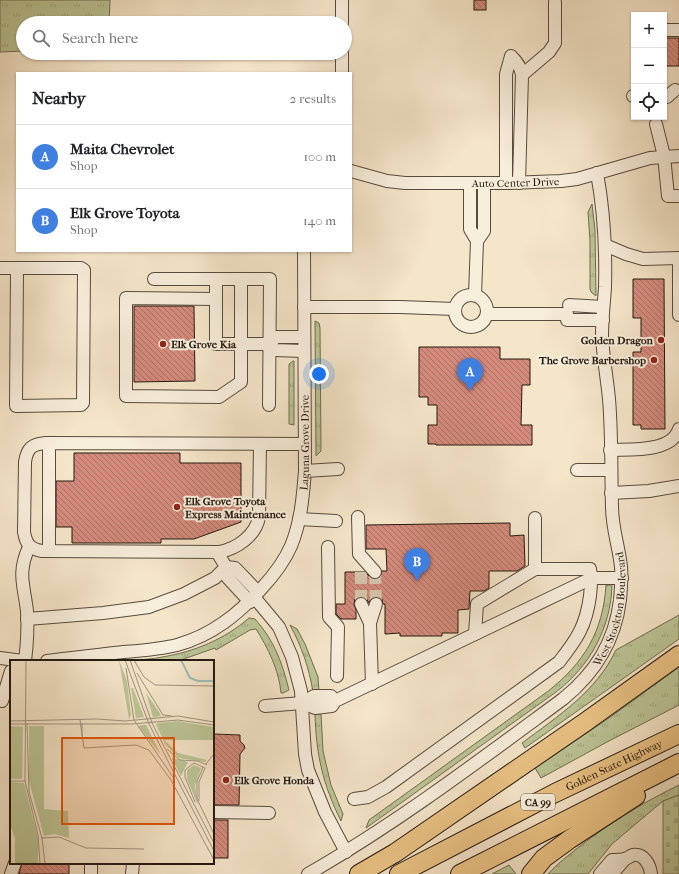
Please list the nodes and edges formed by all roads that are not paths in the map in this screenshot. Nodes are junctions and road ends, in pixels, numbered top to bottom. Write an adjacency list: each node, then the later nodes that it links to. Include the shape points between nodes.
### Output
1 (342, 0): 3 (street)
2 (555, 2): 8 (street, via 555,43 549,52)
3 (342, 16)
4 (667, 30): 5 (street)
5 (679, 30)
6 (342, 60): 7 (street)
7 (342, 72)
8 (522, 76): 18 (street, via 521,68 511,56 506,74); 19 (street)
9 (675, 90): 10 (street)
10 (667, 96)
11 (656, 124): 12 (street)
12 (664, 156): 13 (street, Auto Center Drive); 15 (street, Auto Center Drive); 20 (street, via 668,196)
13 (679, 156)
14 (352, 171): 16 (street, Auto Center Drive, via 405,183)
15 (597, 173): 19 (street, Auto Center Drive, via 577,179); 22 (street, West Stockton Boulevard)
16 (470, 183): 17 (street, Auto Center Drive); 21 (street, via 470,229)
17 (484, 183): 18 (street, Auto Center Drive); 21 (street, via 484,230)
18 (506, 183): 19 (street, Auto Center Drive)
19 (520, 183)
20 (679, 196)
21 (477, 241): 30 (street)
22 (605, 245): 24 (street, via 643,258); 33 (street, West Stockton Boulevard)
23 (304, 252): 32 (street, Laguna Grove Drive)
24 (679, 258): 37 (street)
25 (0, 268): 26 (street)
26 (17, 268): 26 (street, via 84,270 82,405 16,406)
27 (154, 279): 28 (street)
28 (216, 279): 29 (street); 31 (street)
29 (241, 279): 40 (street); 41 (street, via 270,279)
30 (475, 295): 34 (street, via 466,295 458,300); 36 (street, via 483,300)
31 (216, 298): 40 (street, via 216,344); 40 (street, via 126,298 126,396 219,397 241,382)
32 (304, 307): 34 (street); 39 (street, Laguna Grove Drive)
33 (604, 307): 35 (street); 38 (street, West Stockton Boulevard)
34 (455, 309): 36 (street, via 456,318 462,324 471,327 480,324)
35 (568, 313): 36 (street); 38 (street)
36 (487, 314)
37 (679, 315)
38 (603, 320): 48 (street, West Stockton Boulevard)
39 (304, 337): 41 (street, via 276,337); 42 (street, Laguna Grove Drive)
40 (241, 344): 41 (street)
41 (269, 344): 42 (street, via 275,350); 43 (street)
42 (303, 351): 47 (street, Laguna Grove Drive)
43 (269, 405)
44 (679, 429): 48 (street, via 668,443 656,448)
45 (49, 443): 46 (street); 59 (street, via 35,445 26,455 24,532); 61 (street)
46 (260, 444): 47 (street); 62 (street, via 257,525 242,542 226,551)
47 (304, 444): 52 (street, Laguna Grove Drive)
48 (610, 450): 51 (street, West Stockton Boulevard)
49 (338, 469): 52 (street)
50 (576, 470): 51 (street)
51 (611, 470): 54 (street, West Stockton Boulevard)
52 (305, 471): 57 (street, Laguna Grove Drive)
53 (679, 486): 54 (street, via 649,492)
54 (611, 493): 69 (street, West Stockton Boulevard)
55 (358, 517): 63 (street)
56 (534, 518): 65 (street)
57 (299, 519): 58 (street); 70 (street, Laguna Grove Drive, via 292,545 283,562)
58 (336, 521)
59 (29, 547): 61 (street); 73 (street, via 22,567)
60 (328, 547): 82 (street, via 329,617 338,627)
61 (48, 551): 62 (street)
62 (216, 552): 64 (street)
63 (360, 554): 66 (street); 67 (street)
64 (226, 567): 70 (street, via 228,577); 73 (street, via 215,578 184,594 149,607)
65 (534, 569): 68 (street, via 590,569); 75 (street, via 477,604)
66 (361, 572)
67 (375, 572)
68 (592, 578): 69 (street); 75 (street); 91 (street, via 588,614 580,632 559,662 386,787 368,797)
69 (622, 578): 94 (street, West Stockton Boulevard, via 620,600 612,632 601,658 585,680 563,699 418,804)
70 (254, 597): 77 (street, Laguna Grove Drive, via 227,621 200,636 178,645); 86 (street, via 279,627 285,640 292,657)
71 (361, 604): 74 (street)
72 (376, 604): 74 (street)
73 (27, 619): 79 (street)
74 (370, 623): 84 (street)
75 (475, 634): 84 (street)
76 (679, 655): 101 (highway, via 408,845)
77 (127, 657): 80 (street, Laguna Grove Drive)
78 (0, 658): 81 (street)
79 (18, 660)
80 (68, 660)
81 (10, 661)
82 (337, 676)
83 (10, 681): 85 (street)
84 (372, 684): 86 (street, via 335,701 331,696 314,696)
85 (2, 701)
86 (302, 703): 87 (street); 94 (street, via 308,770 322,806)
87 (265, 706)
88 (679, 734): 102 (highway, Golden State Highway / CA 99, via 555,793)
89 (679, 764): 103 (highway, CA 99)
90 (679, 768): 104 (highway, via 570,839 544,858)
91 (354, 799)
92 (214, 812): 93 (street)
93 (269, 813)
94 (346, 852): 100 (street, West Stockton Boulevard)
95 (625, 859): 105 (street, via 612,860); 106 (street); 107 (street, via 632,855 644,858)
96 (15, 864): 98 (street)
97 (133, 864): 99 (street)
98 (11, 874)
99 (132, 874)
100 (308, 874)
101 (359, 874)
102 (399, 874)
103 (460, 874)
104 (531, 874)
105 (600, 874)
106 (612, 874)
107 (651, 874)

